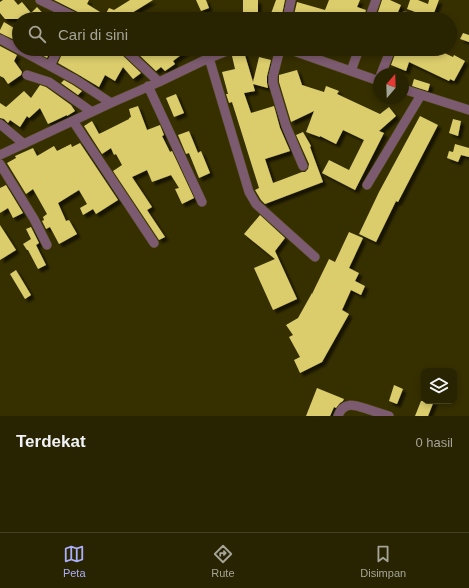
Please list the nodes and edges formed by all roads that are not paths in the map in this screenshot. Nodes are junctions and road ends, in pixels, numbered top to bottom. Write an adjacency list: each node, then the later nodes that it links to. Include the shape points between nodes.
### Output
1 (40, 0): 4 (street)
2 (290, 0): 5 (street)
3 (376, 0): 6 (street)
4 (64, 12)
5 (288, 12)
6 (372, 12)
7 (0, 39): 8 (street)
8 (12, 45)
9 (31, 56): 18 (street)
10 (55, 56): 18 (street)
11 (131, 56): 23 (street)
12 (214, 56): 17 (street)
13 (278, 56): 35 (street, via 273,83 286,126)
14 (308, 56): 20 (street)
15 (357, 56): 20 (street)
16 (388, 56): 19 (street)
17 (209, 58): 23 (street); 40 (street, via 252,199)
18 (50, 66): 27 (street)
19 (383, 68)
20 (352, 71): 22 (street)
21 (27, 76): 29 (street, via 49,82)
22 (373, 76)
23 (159, 82): 24 (street)
24 (148, 86): 27 (street); 37 (street)
25 (409, 91): 26 (street)
26 (421, 94): 28 (street); 36 (street)
27 (111, 102): 29 (street)
28 (469, 110)
29 (92, 112): 30 (street)
30 (73, 121): 32 (street); 38 (street)
31 (0, 124): 32 (street)
32 (24, 144): 33 (street)
33 (0, 155)
34 (0, 164): 39 (street)
35 (303, 166)
36 (368, 185)
37 (202, 202)
38 (154, 243)
39 (47, 245)
40 (315, 257)
41 (338, 416): 42 (street, via 345,406 355,405)
42 (389, 416)

